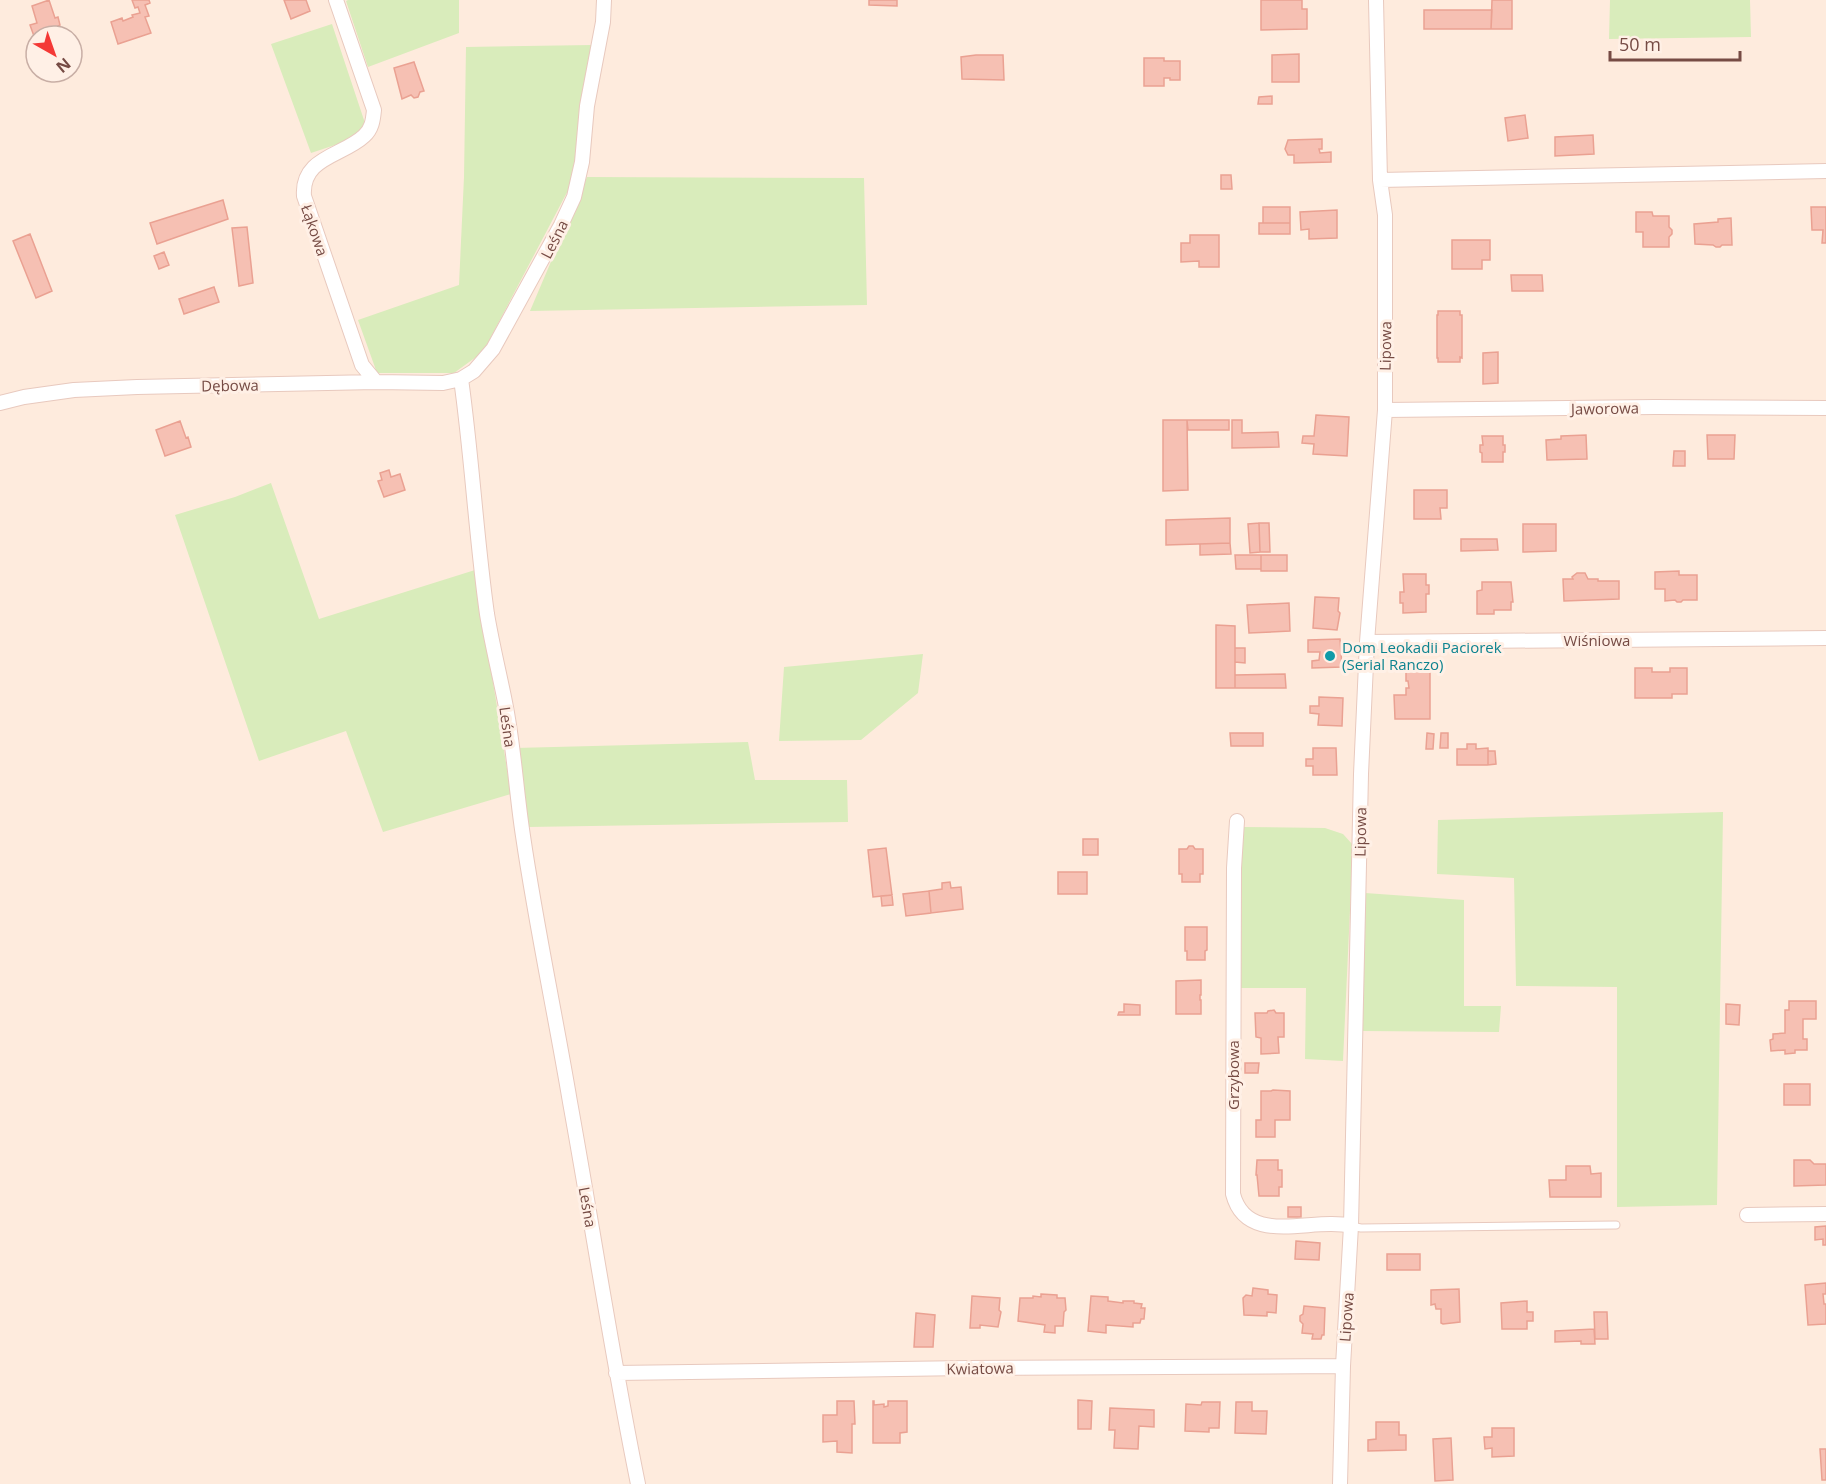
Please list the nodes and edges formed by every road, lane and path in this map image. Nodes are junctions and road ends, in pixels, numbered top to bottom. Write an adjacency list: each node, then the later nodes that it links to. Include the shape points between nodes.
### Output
1 (336, 0): 7 (street, Łąkowa, via 374,110 373,122 363,137 318,163 303,187 362,365)
2 (604, 0): 6 (street, Leśna, via 574,197 493,349)
3 (1376, 0): 5 (street, Lipowa)
4 (1826, 171): 5 (street)
5 (1380, 180): 10 (street, Lipowa, via 1385,215)
6 (461, 379): 7 (street, Dębowa, via 443,383); 19 (street, Leśna, via 487,614 505,704 534,909)
7 (376, 382): 8 (street, Dębowa, via 74,390)
8 (0, 404)
9 (1826, 408): 10 (street, Jaworowa)
10 (1385, 410): 12 (street, Lipowa)
11 (1826, 638): 12 (street, Wiśniowa)
12 (1367, 642): 17 (street, Lipowa, via 1360,796)
13 (1237, 820): 17 (street, Grzybowa, via 1233,868 1235,1202 1246,1217 1268,1225)
14 (1826, 1214): 15 (street)
15 (1747, 1215)
16 (1616, 1225): 17 (lane)
17 (1352, 1226): 18 (street, Lipowa)
18 (1343, 1366): 19 (street, Kwiatowa); 21 (street, Lipowa)
19 (616, 1373): 20 (street, Leśna)
20 (638, 1484)
21 (1340, 1484)

